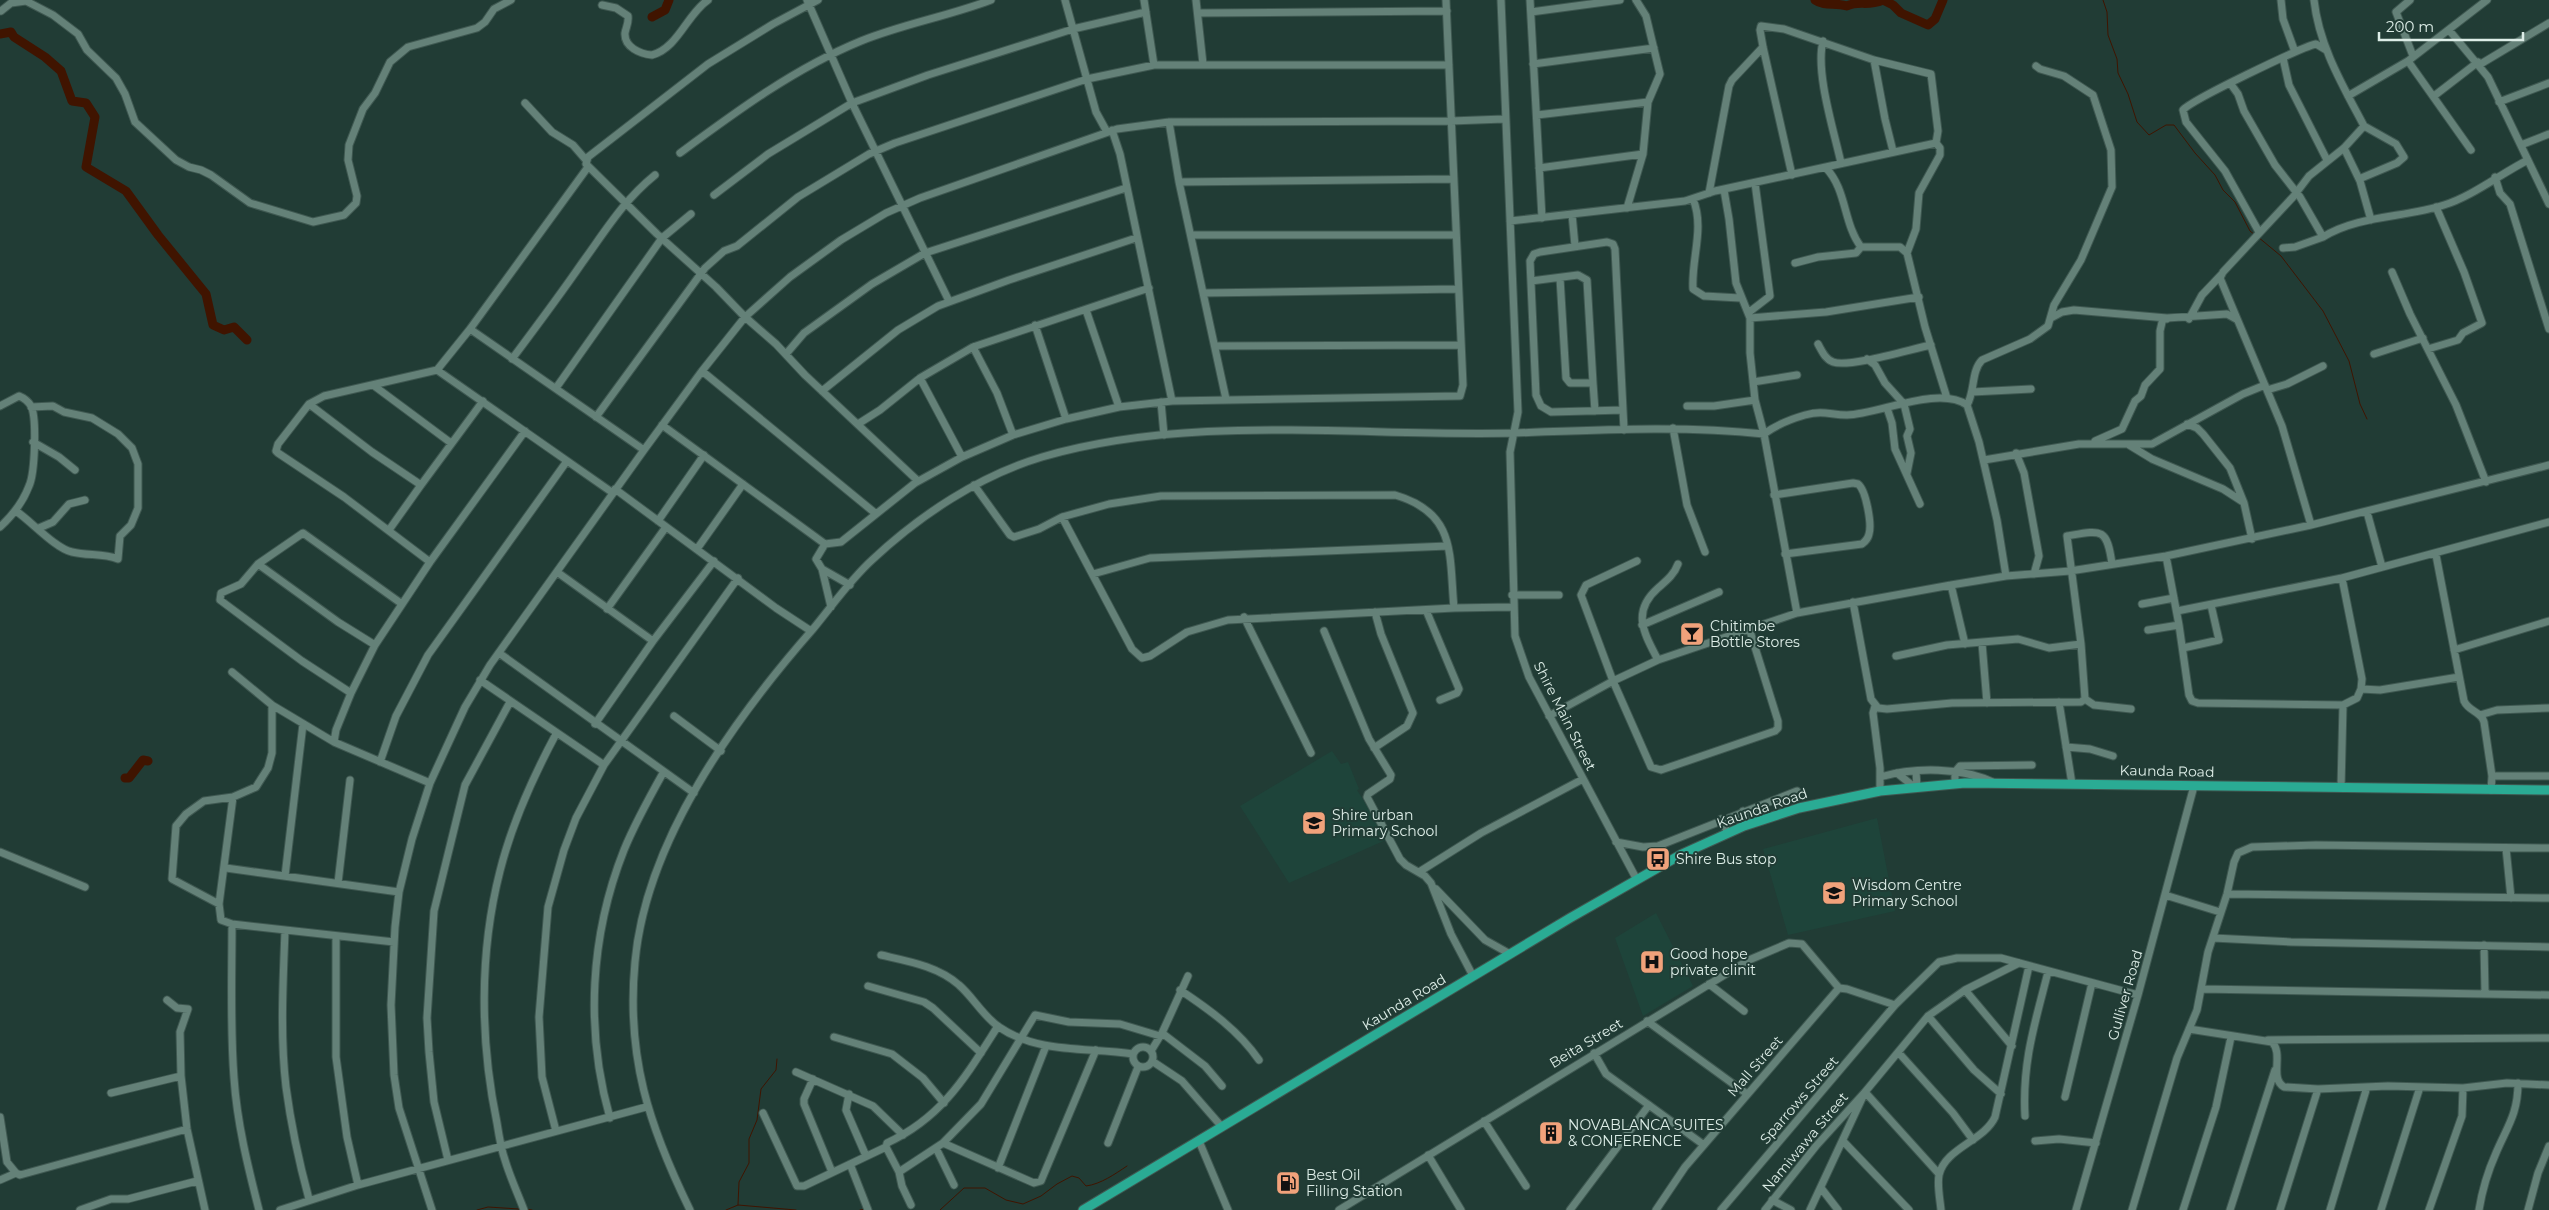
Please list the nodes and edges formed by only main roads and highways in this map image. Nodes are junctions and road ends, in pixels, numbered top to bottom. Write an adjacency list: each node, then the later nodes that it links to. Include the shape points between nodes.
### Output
1 (2549, 790): 2 (main road, Kaunda Road, via 1995,783 1915,786 1799,808 1747,825 1682,854)
2 (1083, 1210)

